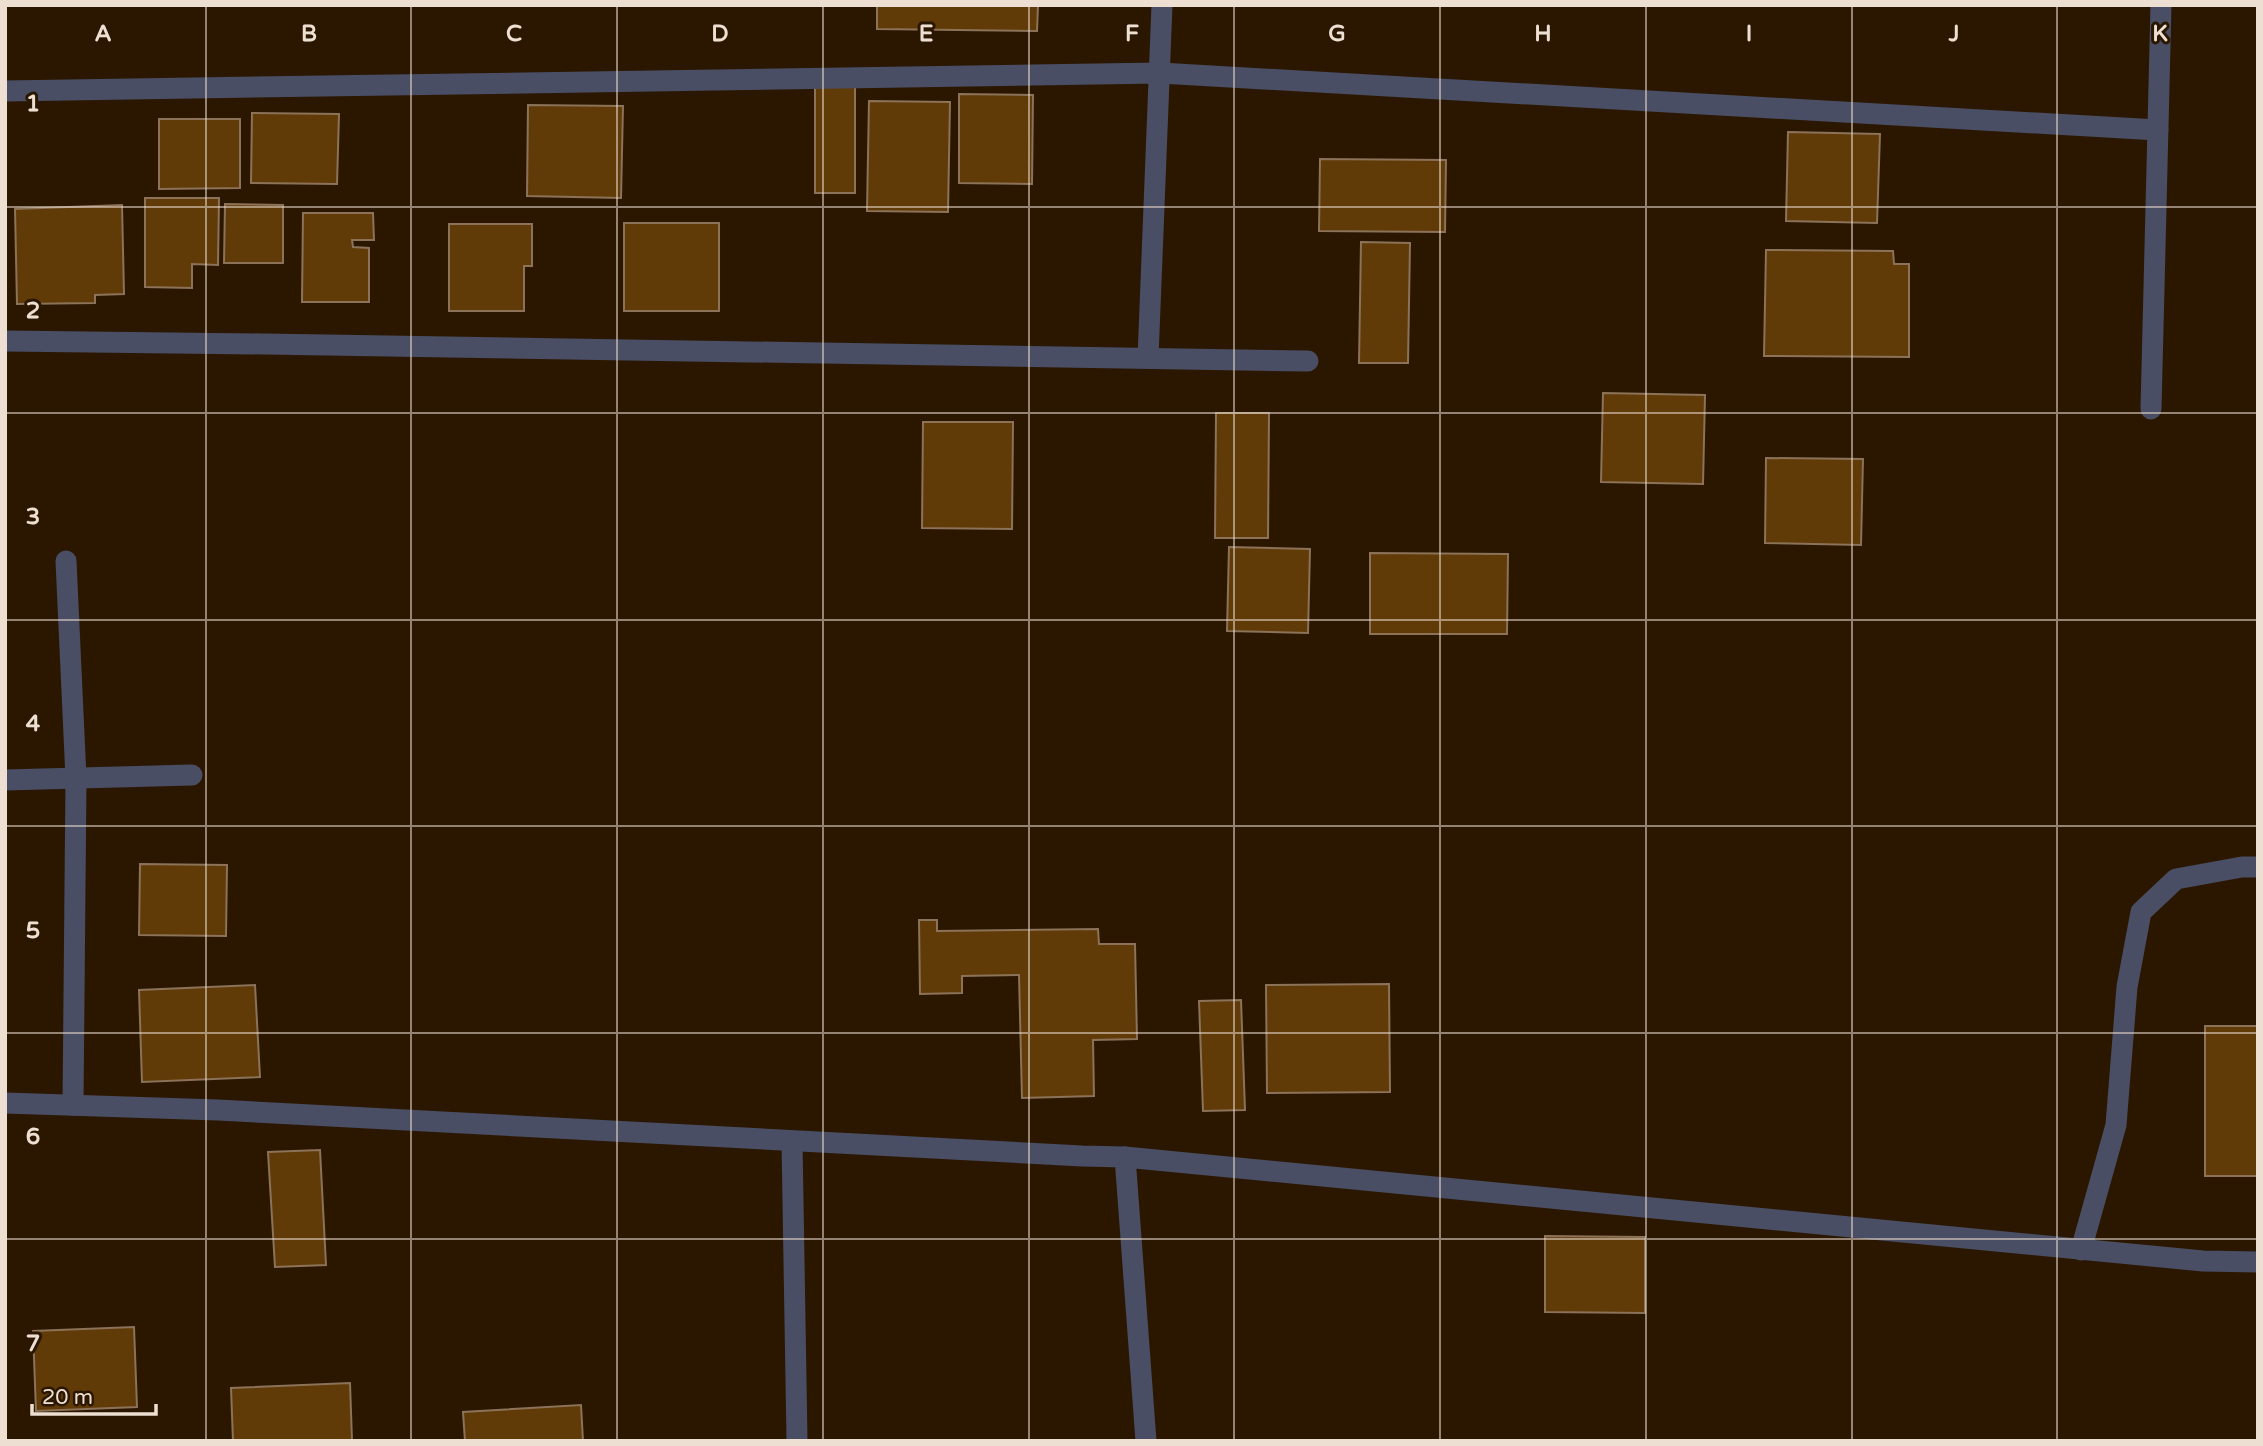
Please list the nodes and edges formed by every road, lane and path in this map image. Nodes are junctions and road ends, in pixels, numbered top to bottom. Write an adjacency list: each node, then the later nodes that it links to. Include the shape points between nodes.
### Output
1 (1162, 5): 3 (street)
2 (2161, 5): 5 (street)
3 (1160, 73): 4 (street); 5 (street); 7 (street)
4 (5, 91)
5 (2158, 130): 9 (street)
6 (5, 341): 7 (street)
7 (1148, 358): 8 (street)
8 (1308, 361)
9 (2151, 409)
10 (66, 561): 12 (street)
11 (192, 775): 12 (street)
12 (76, 778): 13 (street); 16 (street)
13 (5, 780)
14 (2258, 867): 19 (street, via 2176,879 2141,912 2127,987 2116,1125)
15 (5, 1103): 16 (street)
16 (73, 1105): 17 (street)
17 (792, 1141): 18 (street); 21 (street)
18 (1125, 1157): 19 (street); 22 (street)
19 (2081, 1250): 20 (street)
20 (2258, 1262)
21 (797, 1441)
22 (1146, 1441)

